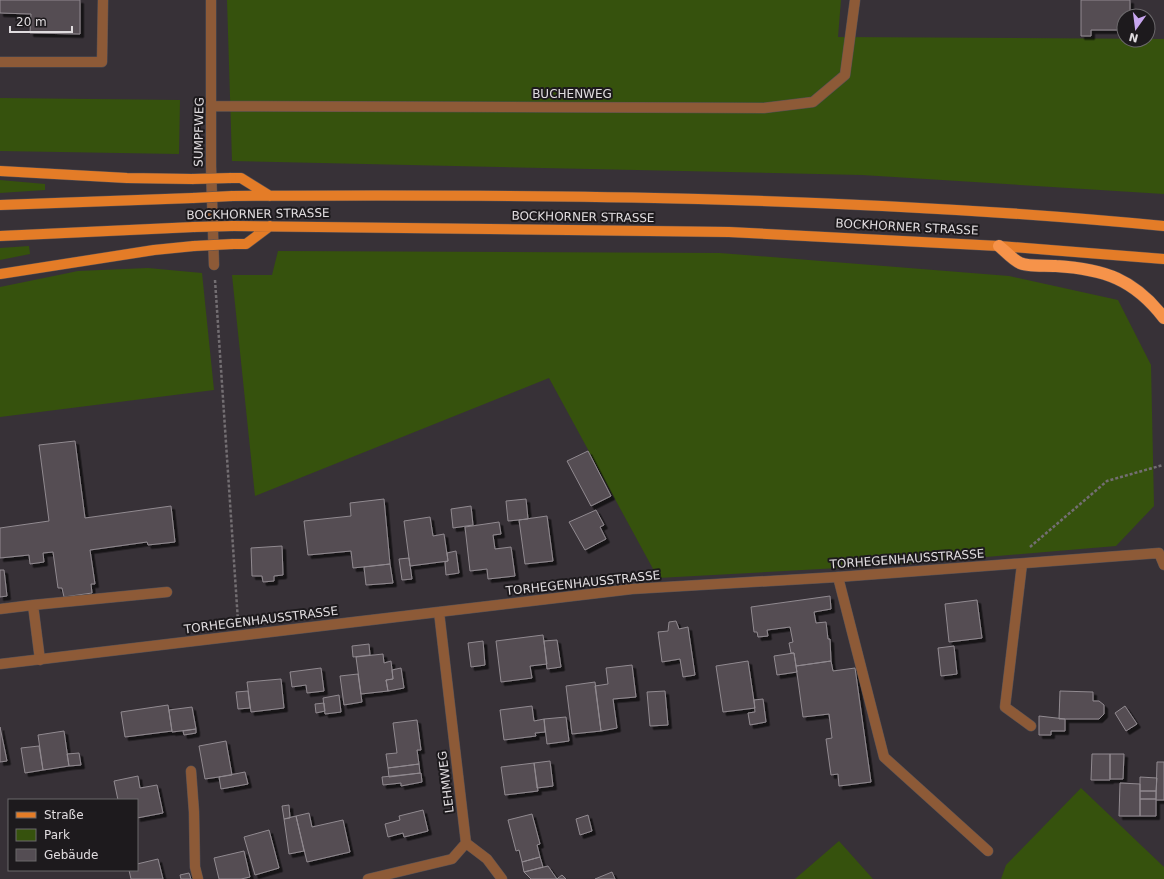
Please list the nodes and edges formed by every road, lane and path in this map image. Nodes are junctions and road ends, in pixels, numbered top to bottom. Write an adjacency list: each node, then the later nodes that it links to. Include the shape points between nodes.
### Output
1 (103, 0): 4 (street, via 102,62)
2 (211, 0): 5 (street, SUMPFWEG)
3 (855, 0): 5 (street, BUCHENWEG, via 845,75 812,102 764,108)
4 (0, 62)
5 (212, 106): 14 (street, SUMPFWEG)
6 (0, 171): 7 (main road, bridge, via 127,178 240,178)
7 (270, 196): 8 (main road, BOCKHORNER STRASSE, bridge); 10 (main road, BOCKHORNER STRASSE, via 659,198 1043,215)
8 (0, 205)
9 (270, 226): 11 (main road, BOCKHORNER STRASSE, bridge); 12 (main road, BOCKHORNER STRASSE, via 729,232); 15 (main road, bridge, via 246,244 154,250)
10 (1164, 226)
11 (0, 236)
12 (999, 246): 13 (main road, BOCKHORNER STRASSE); 16 (highway, via 1020,264 1082,268 1125,281 1141,292)
13 (1164, 259)
14 (214, 265): 26 (path)
15 (0, 274)
16 (1164, 318)
17 (1163, 465): 18 (path, via 1107,481)
18 (1054, 526)
19 (1022, 564): 20 (street, TORHEGENHAUSSTRASSE, via 1159,553); 21 (street, TORHEGENHAUSSTRASSE); 29 (street, via 1005,708)
20 (1164, 565)
21 (838, 577): 25 (street, TORHEGENHAUSSTRASSE, via 632,589); 32 (street, via 884,757)
22 (166, 592): 23 (street)
23 (34, 605): 24 (street); 27 (street)
24 (0, 609)
25 (439, 612): 26 (street, TORHEGENHAUSSTRASSE); 31 (street, LEHMWEG)
26 (239, 637): 27 (street, TORHEGENHAUSSTRASSE)
27 (40, 660): 28 (street, TORHEGENHAUSSTRASSE)
28 (0, 664)
29 (1031, 726)
30 (191, 771): 33 (street, via 195,867)
31 (466, 843): 34 (street, via 452,858); 35 (street, via 487,859)
32 (988, 851)
33 (198, 879)
34 (368, 879)
35 (502, 879)

